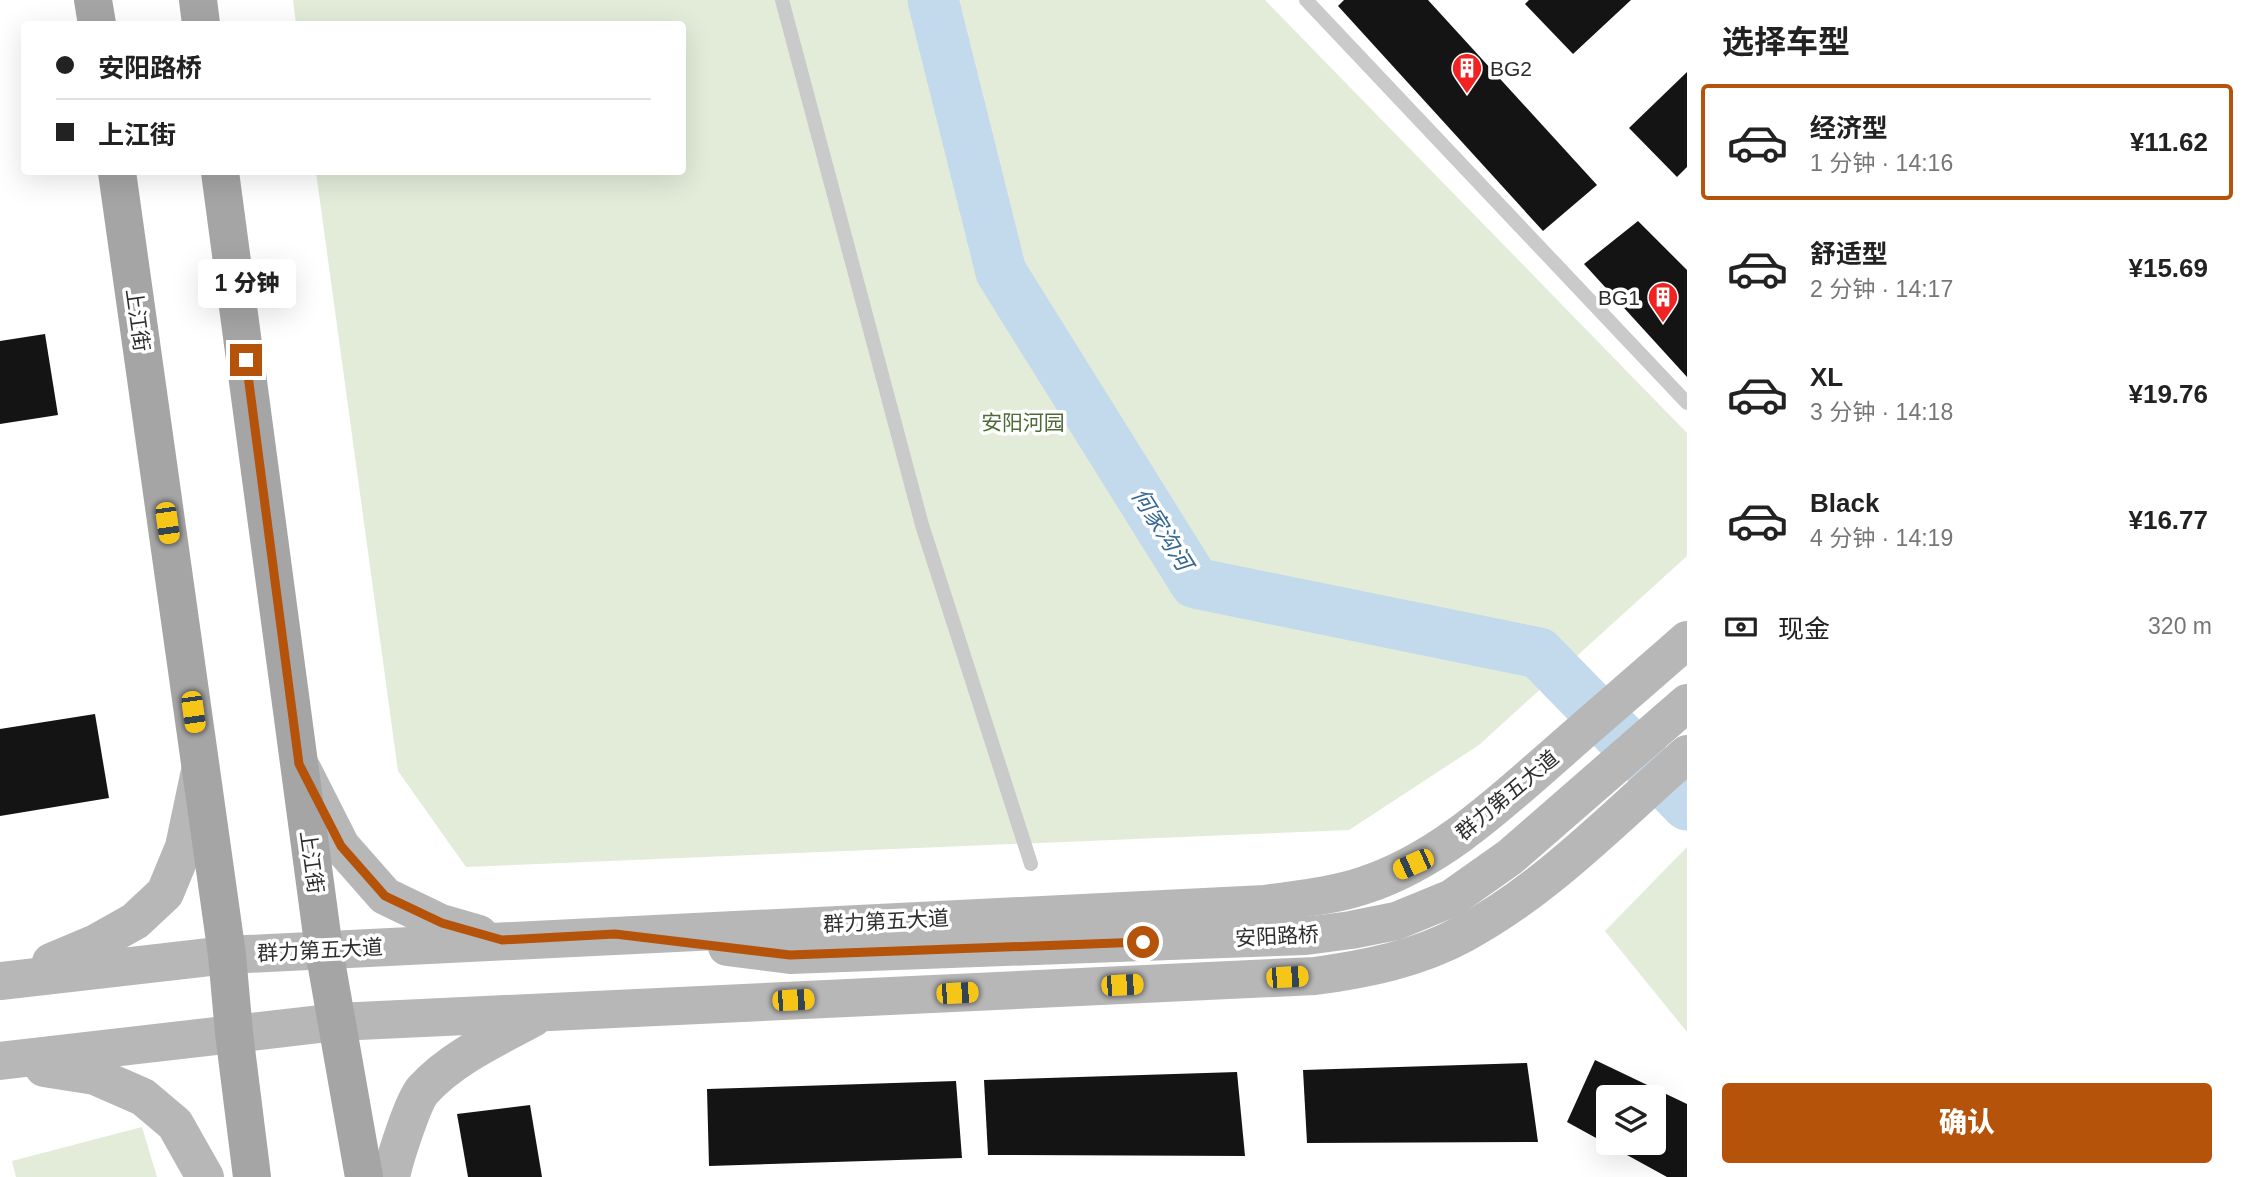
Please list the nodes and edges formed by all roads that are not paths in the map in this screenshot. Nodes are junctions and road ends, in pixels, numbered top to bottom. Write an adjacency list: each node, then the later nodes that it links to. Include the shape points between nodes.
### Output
1 (93, 0): 5 (main road)
2 (198, 0): 6 (main road)
3 (782, 0): 15 (lane, via 922,525)
4 (1306, 0): 9 (lane)
5 (96, 21)
6 (201, 21)
7 (117, 175): 14 (main road, 上江街)
8 (220, 175): 13 (main road, 上江街)
9 (1687, 403)
10 (1687, 640): 16 (main road, 群力第五大道, via 1450,842 1366,885 1265,904)
11 (1687, 703): 16 (main road, 安阳路桥, via 1510,857 1452,898 1396,920 1352,930 1306,936 790,955)
12 (1687, 754): 21 (main road, via 1509,905 1429,950 1370,969 1315,976)
13 (299, 764): 17 (main road, via 341,846 385,896 442,923); 18 (main road, 上江街)
14 (201, 766): 19 (main road, 上江街); 20 (main road, via 184,847 165,892 135,920 96,943)
15 (1031, 864)
16 (615, 934): 17 (main road, 群力第五大道)
17 (502, 940): 18 (main road, 群力第五大道)
18 (324, 950): 19 (main road, 群力第五大道); 22 (main road, 上江街)
19 (227, 955): 20 (main road, 群力第五大道); 23 (main road, 上江街)
20 (3, 981)
21 (545, 1012): 22 (main road); 28 (main road, via 471,1050 422,1091)
22 (337, 1022): 23 (main road); 27 (main road, 上江街)
23 (234, 1033): 24 (main road); 26 (main road, 上江街)
24 (0, 1062): 25 (main road, via 95,1076 142,1097 175,1124)
25 (205, 1177)
26 (252, 1177)
27 (364, 1177)
28 (391, 1177)

